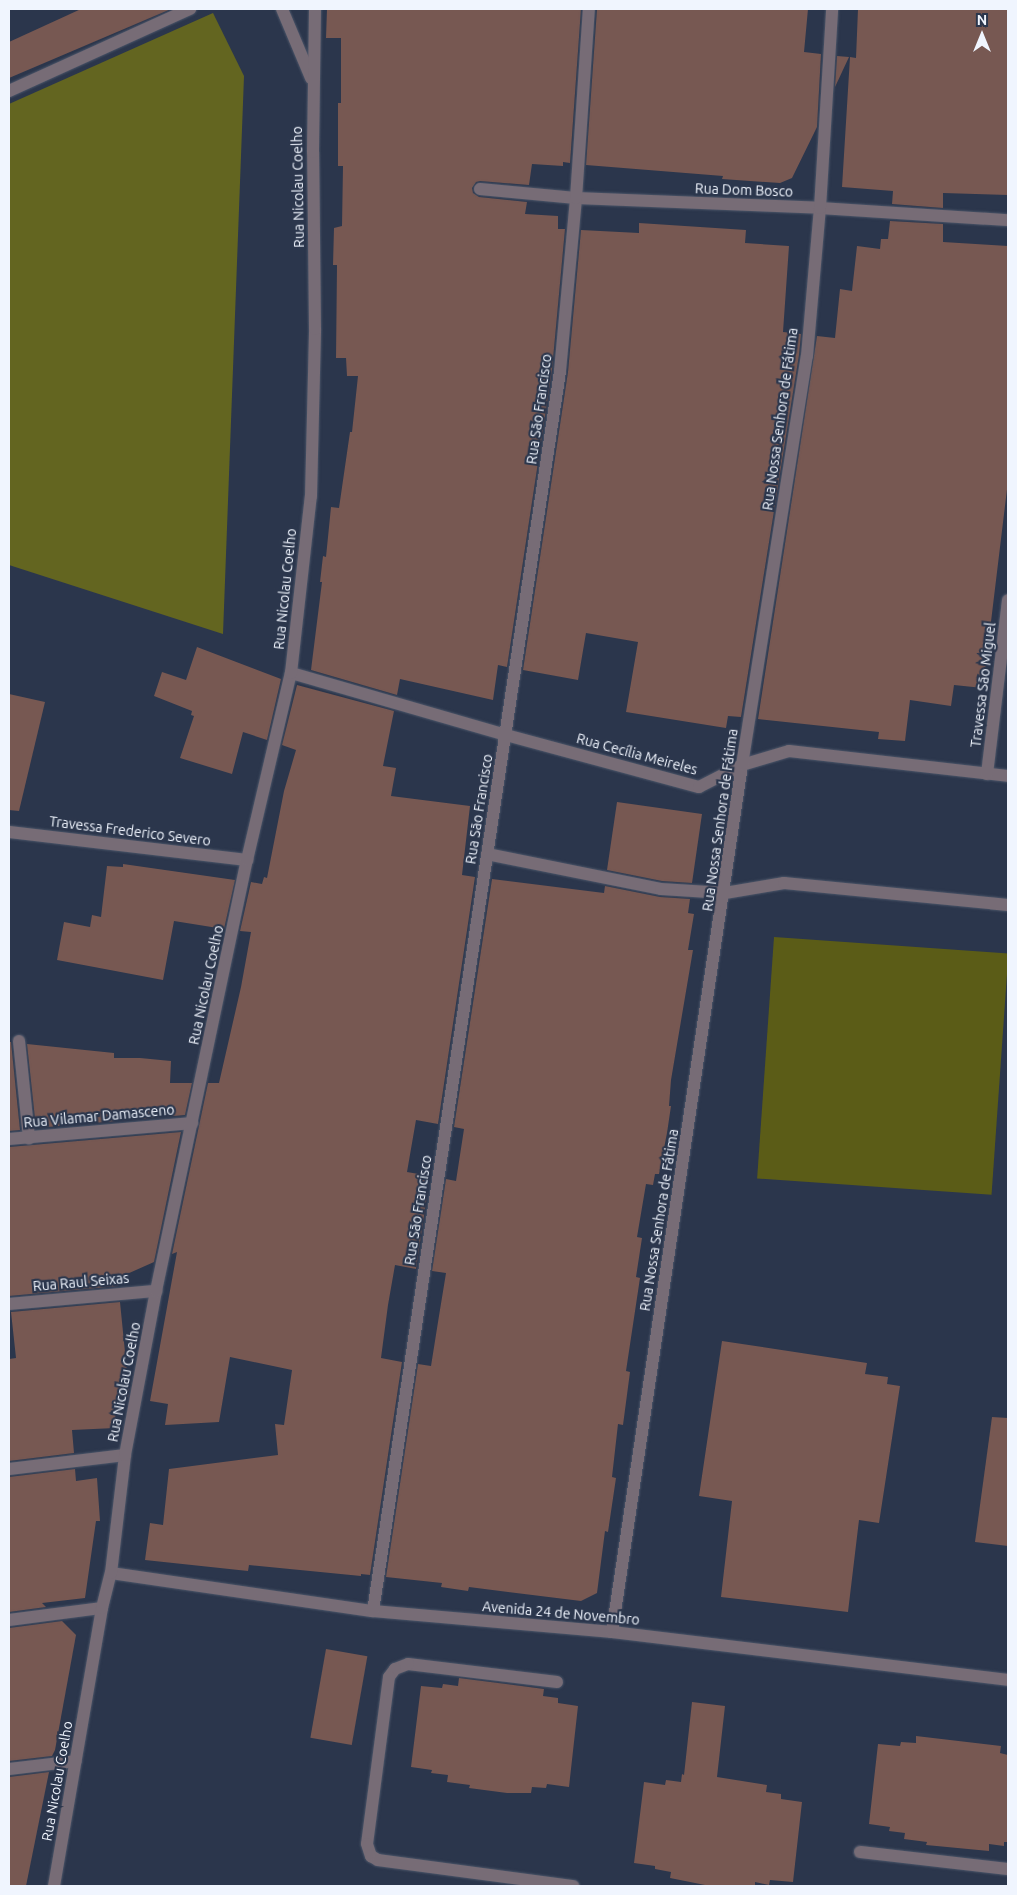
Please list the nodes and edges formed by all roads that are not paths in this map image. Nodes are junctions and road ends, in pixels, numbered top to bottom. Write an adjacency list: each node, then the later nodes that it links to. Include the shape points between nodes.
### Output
1 (190, 9): 7 (street)
2 (282, 9): 6 (street)
3 (315, 9): 6 (street, Rua Nicolau Coelho)
4 (589, 9): 9 (street, Rua São Francisco)
5 (832, 9): 10 (street, Rua Nossa Senhora de Fátima)
6 (313, 82): 13 (street, Rua Nicolau Coelho, via 315,329 311,496)
7 (9, 91)
8 (480, 189): 9 (street, Rua Dom Bosco)
9 (576, 198): 10 (street, Rua Dom Bosco); 14 (street, Rua São Francisco, via 560,371)
10 (820, 208): 11 (street, Rua Dom Bosco); 15 (street, Rua Nossa Senhora de Fátima, via 807,356)
11 (1008, 220)
12 (1008, 600): 16 (street, Travessa São Miguel)
13 (291, 673): 14 (street, Rua Cecília Meireles); 20 (street, Rua Nicolau Coelho)
14 (506, 735): 15 (street, Rua Cecília Meireles, via 699,787); 19 (street, Rua São Francisco)
15 (742, 765): 16 (street, Rua Cecília Meireles, via 789,751); 21 (street, Rua Nossa Senhora de Fátima)
16 (987, 774): 17 (street, Rua Cecília Meireles)
17 (1008, 776)
18 (9, 832): 20 (street, Travessa Frederico Severo)
19 (486, 854): 21 (street, via 661,889); 33 (street, Rua São Francisco)
20 (247, 860): 24 (street, Rua Nicolau Coelho)
21 (725, 893): 22 (street, via 784,883); 35 (street, Rua Nossa Senhora de Fátima)
22 (1008, 905)
23 (18, 1041): 25 (street)
24 (192, 1123): 25 (street, Rua Vilamar Damasceno); 27 (street, Rua Nicolau Coelho)
25 (29, 1138): 26 (street, Rua Vilamar Damasceno)
26 (9, 1139)
27 (156, 1291): 28 (street, Rua Raul Seixas); 29 (street, Rua Nicolau Coelho)
28 (9, 1304)
29 (125, 1455): 30 (street); 31 (street, Rua Nicolau Coelho)
30 (9, 1469)
31 (111, 1573): 32 (street, Rua Nicolau Coelho); 33 (street, Avenida 24 de Novembro)
32 (102, 1608): 34 (street); 38 (street, Rua Nicolau Coelho)
33 (373, 1611): 35 (street, Avenida 24 de Novembro)
34 (9, 1620)
35 (612, 1632): 36 (street, Avenida 24 de Novembro)
36 (1008, 1680)
37 (557, 1682): 43 (street, via 408,1664 395,1668 389,1677 367,1844 371,1856 378,1860)
38 (76, 1762): 39 (street); 42 (street, Rua Nicolau Coelho)
39 (9, 1769)
40 (860, 1852): 41 (street)
41 (1008, 1869)
42 (54, 1886)
43 (573, 1886)

